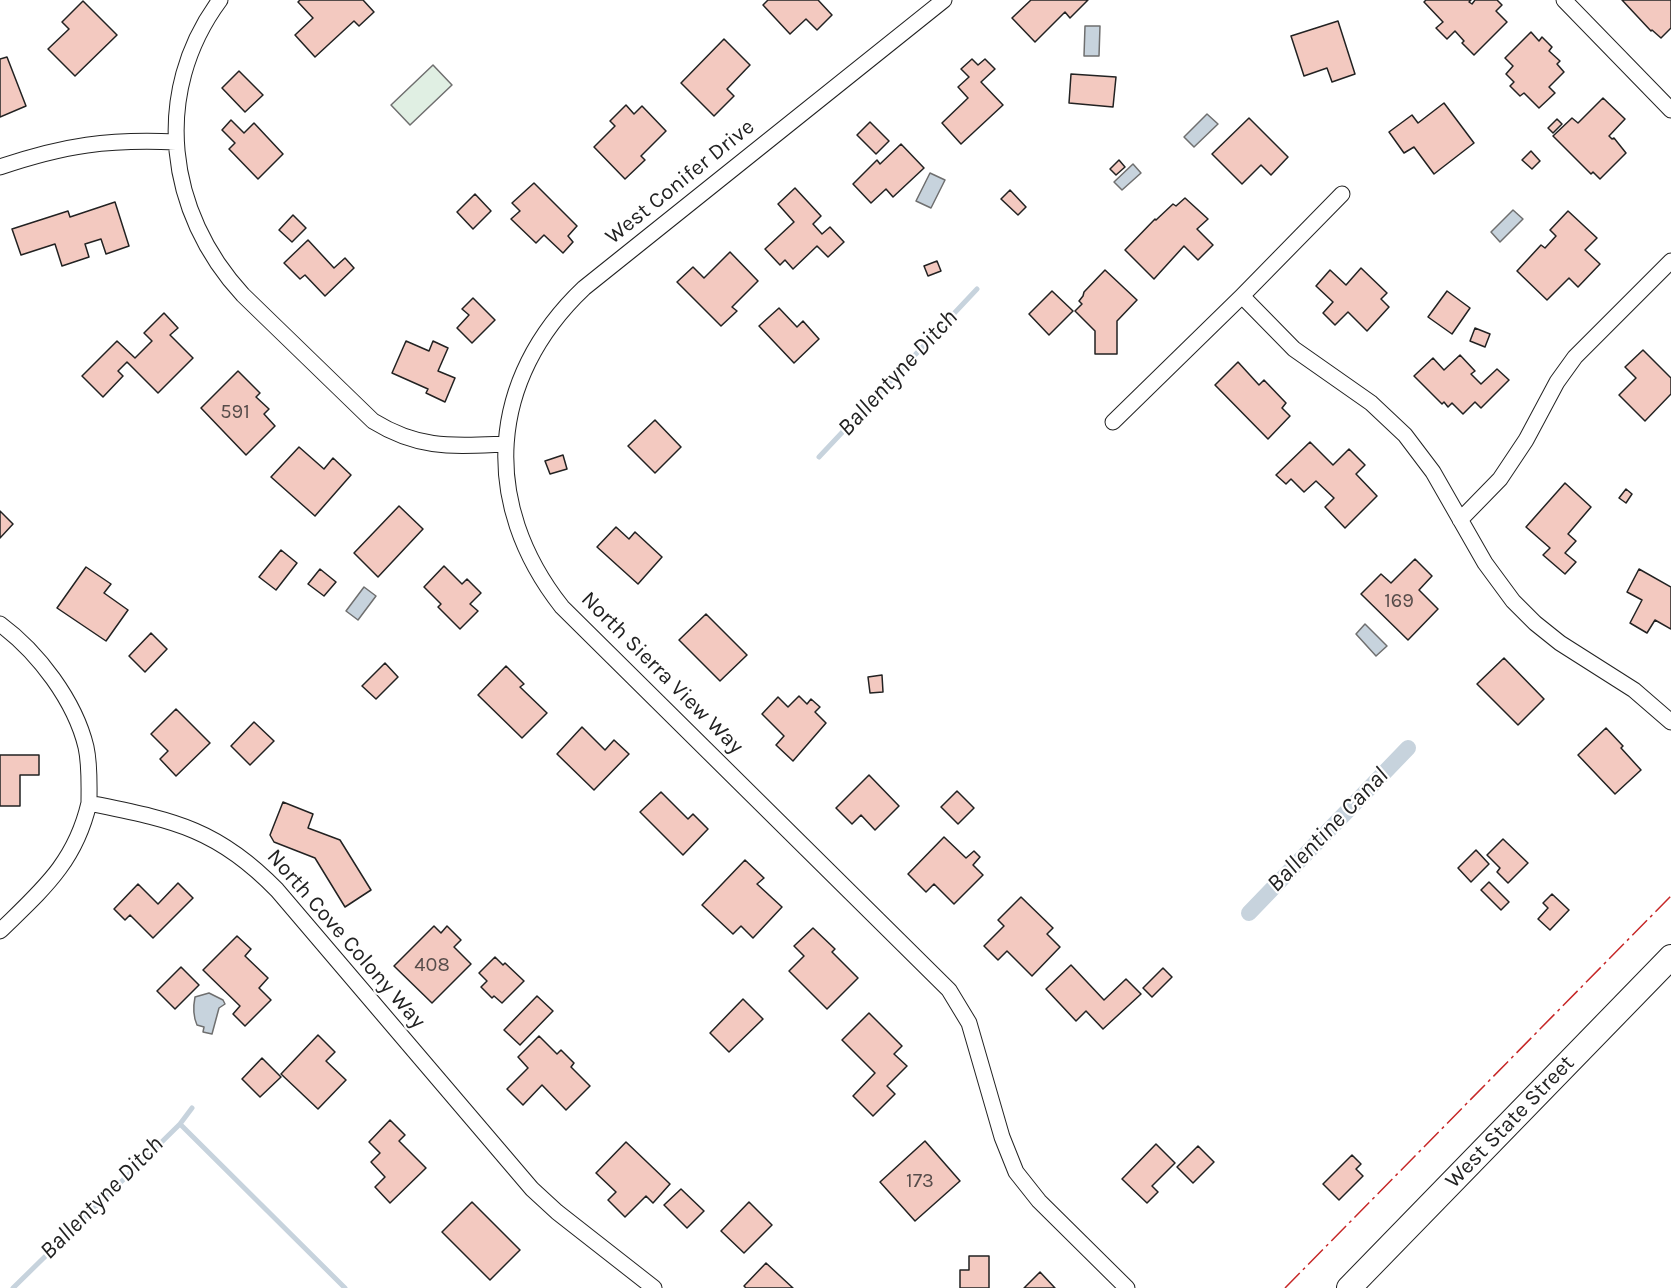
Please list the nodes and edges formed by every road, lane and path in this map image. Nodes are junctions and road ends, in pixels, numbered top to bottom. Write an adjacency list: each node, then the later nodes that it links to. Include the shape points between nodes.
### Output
1 (220, 0): 5 (street, via 188,60 179,99)
2 (944, 0): 11 (street, West Conifer Drive, via 570,301 545,331 526,365 513,402)
3 (1564, 0): 4 (street)
4 (1671, 110)
5 (176, 142): 6 (street, via 85,144 40,153); 11 (street, via 191,216 218,266 358,409 390,431 425,443)
6 (0, 167)
7 (1342, 194): 9 (street)
8 (1671, 261): 12 (street, via 1575,357 1500,479)
9 (1242, 296): 10 (street); 12 (street, via 1294,349 1371,403 1404,435 1433,472)
10 (1113, 422)
11 (506, 444): 19 (street, North Sierra View Way, via 507,483 515,522 529,558 550,591 950,990 969,1023 1016,1172 1039,1202)
12 (1460, 520): 14 (street, via 1501,586 1535,623 1634,690)
13 (0, 624): 15 (street, via 34,656 72,710 87,749)
14 (1671, 722)
15 (88, 803): 16 (street, via 81,831 61,868); 18 (street, North Cove Colony Way, via 188,826 245,859 277,890 532,1189)
16 (0, 931)
17 (1671, 957): 20 (main road, West State Street)
18 (654, 1288)
19 (1126, 1288)
20 (1349, 1288)

